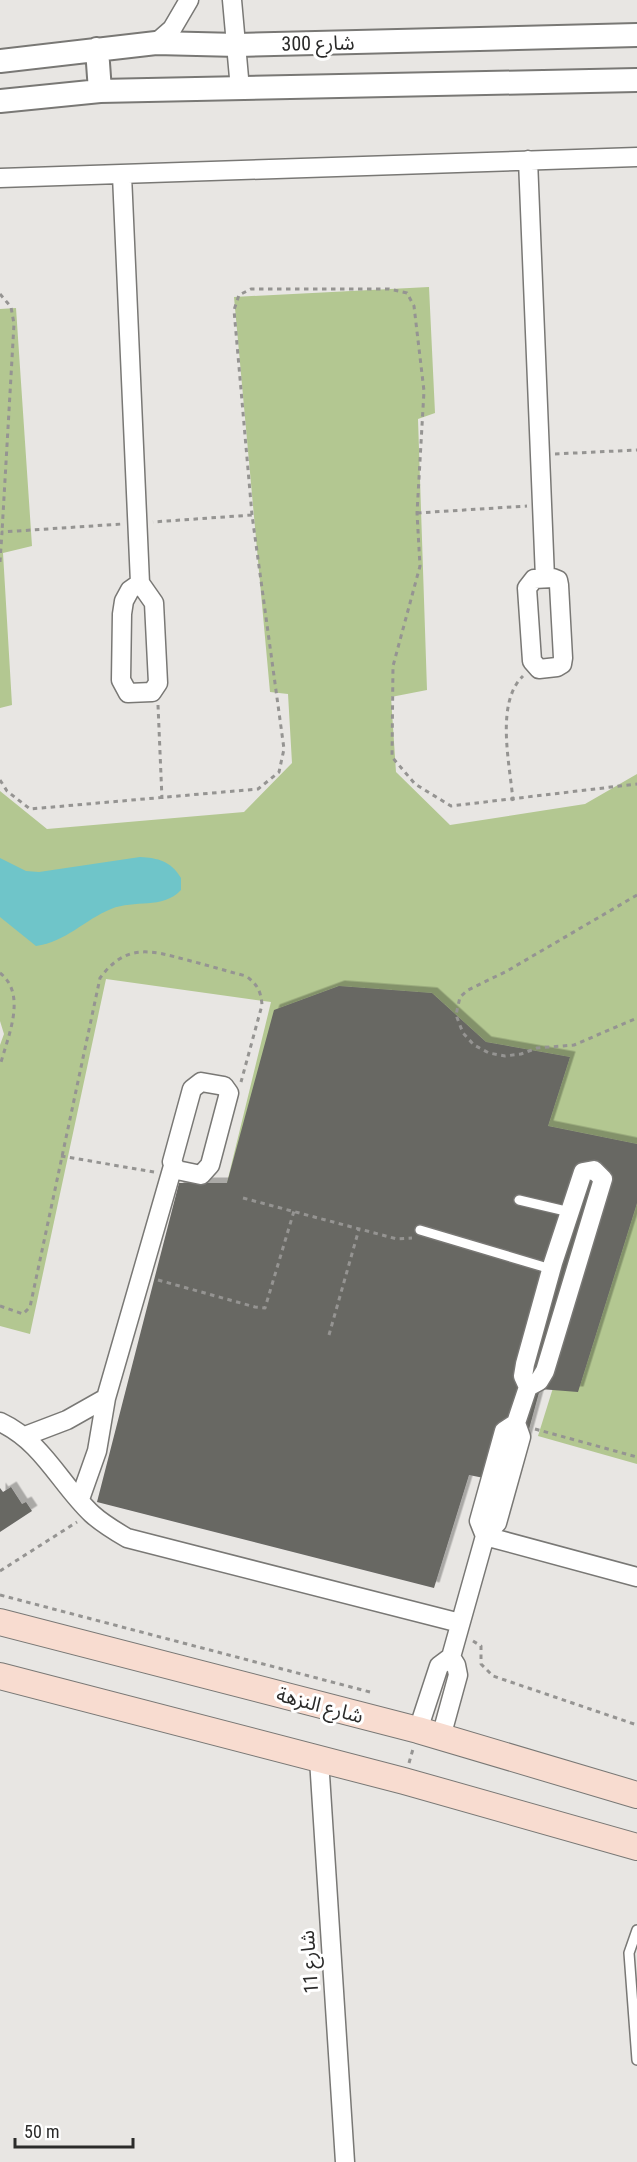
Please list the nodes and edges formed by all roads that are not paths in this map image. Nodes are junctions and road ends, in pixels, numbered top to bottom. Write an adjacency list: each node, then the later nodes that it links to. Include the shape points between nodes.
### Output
1 (189, 0): 4 (street, via 172,29)
2 (232, 0): 5 (street)
3 (637, 35): 5 (street, شارع 300)
4 (156, 43): 5 (street, شارع 300); 6 (street, شارع 300)
5 (238, 45): 9 (street)
6 (97, 49): 7 (street, شارع 300); 10 (street)
7 (0, 61)
8 (637, 80): 9 (street)
9 (240, 89): 10 (street)
10 (100, 91): 11 (street)
11 (0, 101)
12 (637, 157): 13 (street)
13 (528, 160): 14 (street); 16 (street)
14 (122, 175): 15 (street); 17 (street)
15 (0, 178)
16 (545, 578): 16 (street, via 534,579 527,588 532,662 535,667 557,668 563,658 559,585 558,580)
17 (140, 583): 17 (street, via 148,592 156,615 157,688 152,692 128,693 121,680 124,601)
18 (172, 1171): 18 (street, via 192,1089 201,1082 224,1086 229,1093 207,1171 201,1175); 25 (street)
19 (519, 1200): 20 (lane)
20 (570, 1212): 22 (street); 23 (street, via 583,1172 600,1173 603,1179)
21 (420, 1230): 22 (lane)
22 (552, 1266): 23 (street); 24 (street, via 525,1364 523,1376)
23 (576, 1269): 24 (street, via 545,1371 539,1381)
24 (528, 1387): 29 (street, via 516,1423 504,1431 479,1521)
25 (106, 1398): 27 (street); 28 (street)
26 (0, 1422): 27 (street)
27 (25, 1436): 28 (street)
28 (85, 1506): 32 (street, via 108,1527 128,1538)
29 (485, 1536): 30 (street); 32 (street)
30 (637, 1577)
31 (0, 1622): 34 (main road, شارع النزهة)
32 (458, 1629): 34 (street, via 451,1657 458,1675)
33 (0, 1676): 35 (main road)
34 (430, 1734): 36 (main road, شارع النزهة)
35 (318, 1760): 37 (main road); 40 (street, شارع 11)
36 (637, 1795)
37 (637, 1846)
38 (637, 1930): 39 (lane, via 629,1953)
39 (637, 2060)
40 (345, 2162)

